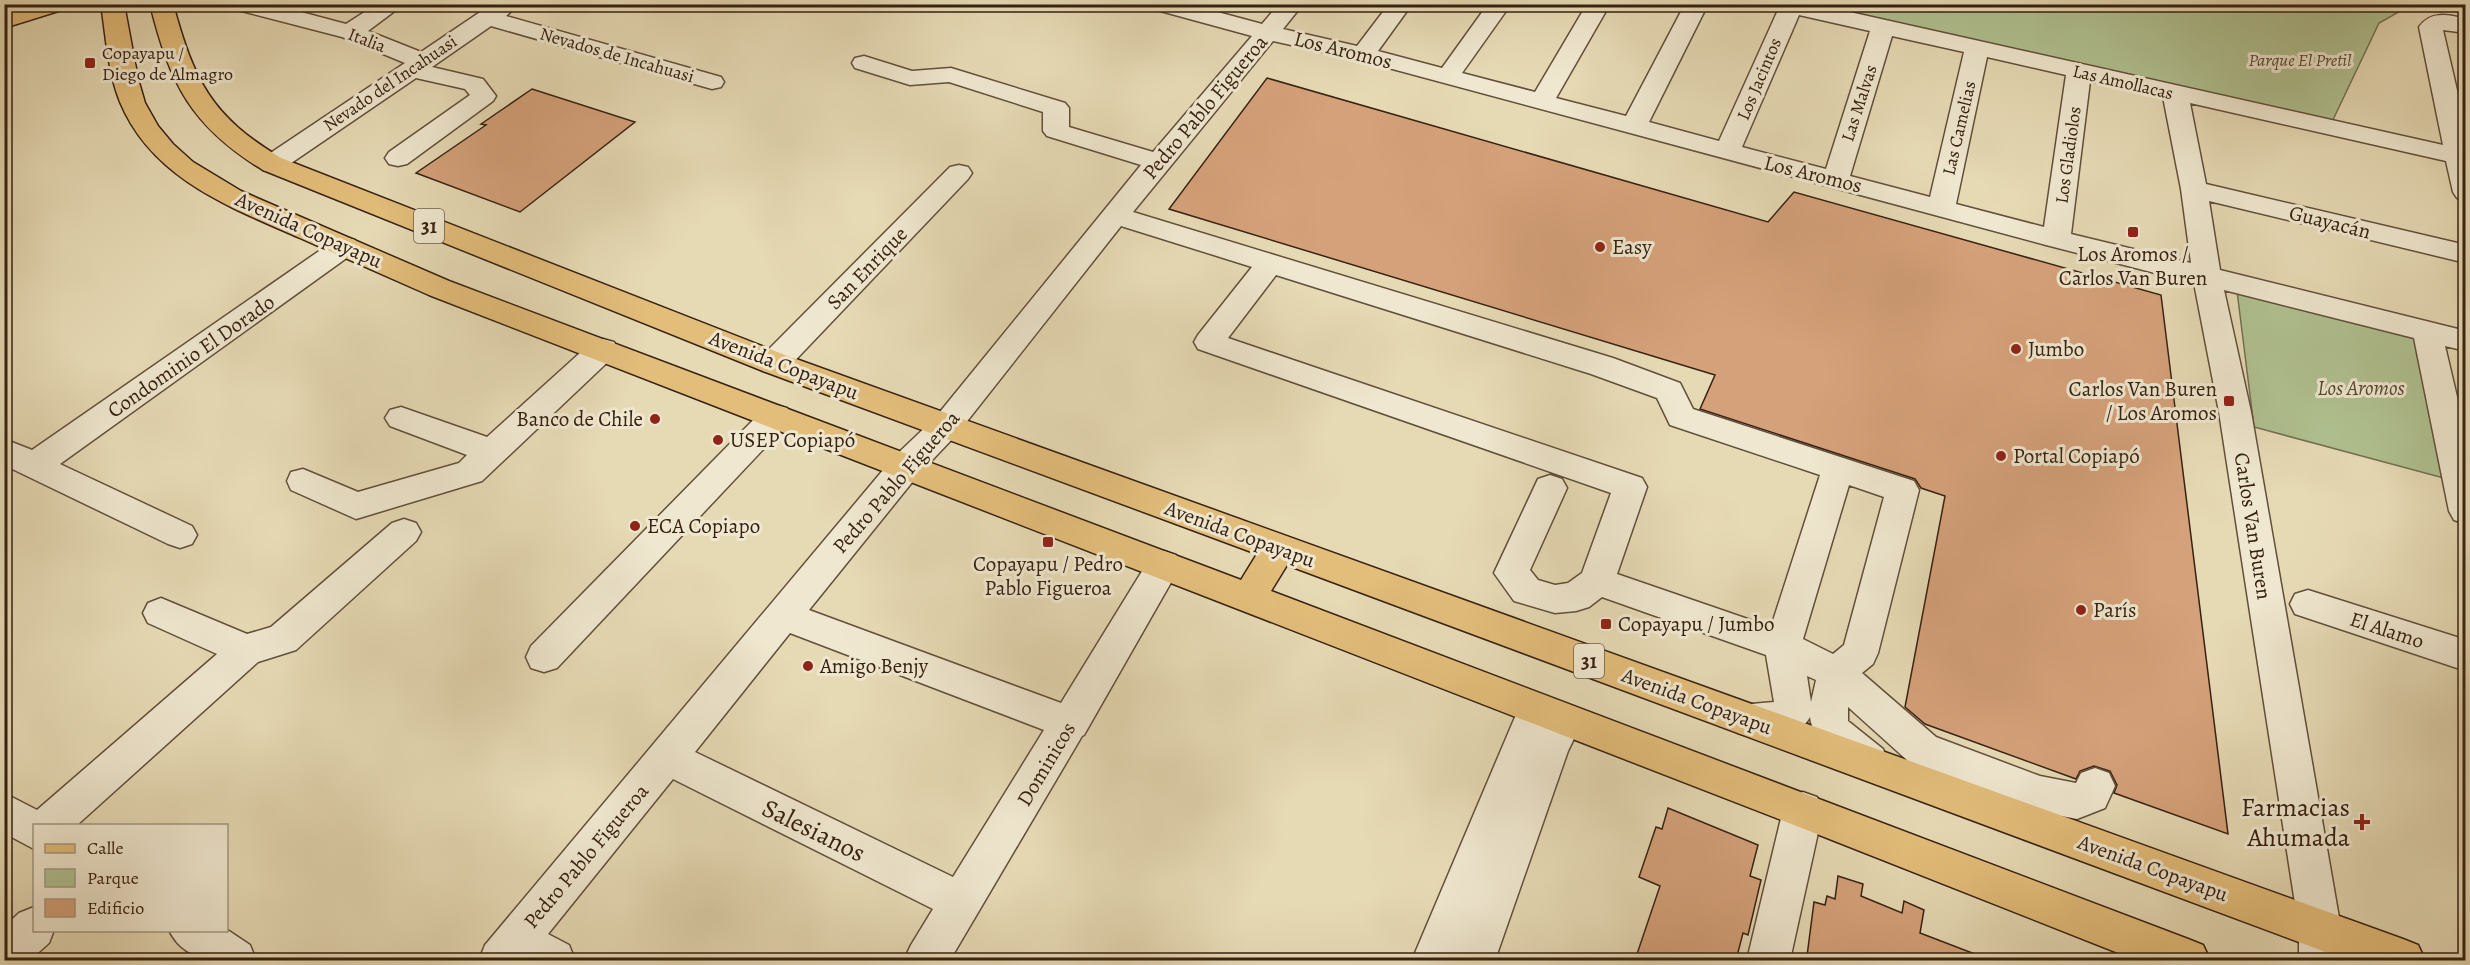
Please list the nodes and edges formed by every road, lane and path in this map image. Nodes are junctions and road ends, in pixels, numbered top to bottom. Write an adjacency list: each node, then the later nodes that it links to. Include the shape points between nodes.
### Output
1 (21, 4): 15 (main road)
2 (57, 4): 17 (main road)
3 (112, 4): 44 (main road, Avenida Copayapu / 31, via 133,103 160,145 221,192)
4 (161, 4): 36 (main road, Avenida Copayapu / 31, via 177,65 198,101 230,136)
5 (242, 4): 20 (street, Italia)
6 (393, 4): 20 (street)
7 (508, 4): 16 (street, Nevado del Incahuasi)
8 (1161, 4): 21 (street, Los Aromos)
9 (1292, 4): 21 (street, Pedro Pablo Figueroa)
10 (1401, 4): 23 (street)
11 (1500, 4): 27 (street)
12 (1599, 4): 30 (street)
13 (1697, 4): 31 (street)
14 (1786, 6): 19 (street, Las Amollacas); 32 (street, Los Jacintos)
15 (4, 13)
16 (487, 18): 25 (street, Nevado del Incahuasi); 28 (street, Nevados de Incahuasi)
17 (4, 21)
18 (2454, 23): 33 (street, via 2431,27)
19 (1883, 28): 22 (street, Las Amollacas); 38 (street, Las Malvas)
20 (350, 32): 25 (street, Italia)
21 (1269, 33): 23 (street, Los Aromos); 35 (street, Pedro Pablo Figueroa)
22 (1977, 49): 26 (street, Las Amollacas); 41 (street, Las Camelias)
23 (1363, 54): 27 (street, Los Aromos)
24 (864, 63): 35 (street, via 910,78 951,75 1056,108 1056,131)
25 (416, 65): 34 (street, Italia, via 474,84 484,96); 36 (street, Nevado del Incahuasi)
26 (2079, 72): 29 (street, Las Amollacas); 43 (street, Los Gladiolos)
27 (1448, 76): 30 (street, Los Aromos)
28 (712, 82)
29 (2175, 93): 33 (street, Las Amollacas); 39 (street, Carlos Van Buren)
30 (1542, 101): 31 (street, Los Aromos)
31 (1634, 126): 32 (street, Los Aromos)
32 (1727, 152): 38 (street, Los Aromos)
33 (2462, 157): 40 (street)
34 (398, 158)
35 (1158, 162): 42 (street, Pedro Pablo Figueroa)
36 (272, 164): 51 (main road, Avenida Copayapu / 31)
37 (959, 173): 51 (street, San Enrique)
38 (1836, 178): 41 (street, Los Aromos)
39 (2194, 189): 45 (street, Guayacán); 47 (street, Carlos Van Buren)
40 (2466, 192)
41 (1941, 208): 43 (street, Los Aromos)
42 (1114, 215): 46 (street); 54 (street, Pedro Pablo Figueroa)
43 (2056, 239): 47 (street, Los Aromos)
44 (345, 246): 50 (main road, Avenida Copayapu / 31, via 439,288); 57 (street, Condominio El Dorado)
45 (2466, 254)
46 (1270, 263): 59 (street, via 1602,366 1669,391 1681,417); 67 (street, via 1209,342 1630,487)
47 (2206, 277): 48 (street, Los Aromos); 90 (street, Carlos Van Buren, via 2235,412)
48 (2427, 330): 49 (street, Los Aromos); 62 (street)
49 (2466, 341)
50 (603, 349): 52 (main road, Avenida Copayapu / 31); 56 (street)
51 (774, 363): 54 (main road, Avenida Copayapu / 31)
52 (776, 416): 58 (main road, Avenida Copayapu / 31); 75 (street)
53 (401, 418): 56 (street)
54 (946, 426): 58 (street, Pedro Pablo Figueroa); 65 (main road, Avenida Copayapu / 31)
55 (4, 450): 57 (street)
56 (492, 452): 60 (street, via 470,472 356,506)
57 (36, 465): 64 (street)
58 (906, 466): 66 (main road, Avenida Copayapu / 31); 71 (street, Pedro Pablo Figueroa)
59 (1838, 469): 72 (street); 76 (street, via 1902,490 1860,653)
60 (303, 480)
61 (1550, 488): 67 (street, via 1512,573 1526,591 1555,599 1576,597)
62 (2466, 511)
63 (404, 532): 73 (street, via 283,639)
64 (180, 535)
65 (1279, 548): 68 (main road); 78 (main road, Avenida Copayapu / 31)
66 (1164, 566): 68 (main road, Avenida Copayapu / 31); 79 (street, Dominicos)
67 (1597, 581): 72 (street)
68 (1249, 598): 77 (main road, Avenida Copayapu / 31)
69 (2308, 604): 74 (street, El Alamo)
70 (161, 613): 73 (street)
71 (784, 616): 79 (street); 80 (street, Pedro Pablo Figueroa)
72 (1783, 646): 76 (street); 78 (street, via 1794,710 1787,717)
73 (246, 650): 85 (street)
74 (2466, 656)
75 (544, 657)
76 (1836, 673): 81 (street, via 1826,719 1835,735); 82 (street, via 1922,749 2049,796 2077,801 2091,795)
77 (1550, 715): 83 (main road, Avenida Copayapu / 31); 96 (street); 97 (street, via 1550,751)
78 (1751, 721): 81 (main road, Avenida Copayapu / 31)
79 (1071, 723): 87 (street, Dominicos)
80 (668, 758): 87 (street, Salesianos); 91 (street, Pedro Pablo Figueroa)
81 (1876, 767): 90 (main road, Avenida Copayapu / 31)
82 (2095, 786)
83 (1803, 810): 98 (street); 99 (main road, Avenida Copayapu / 31)
84 (4, 811): 86 (street)
85 (48, 824)
86 (33, 829)
87 (962, 902): 95 (street, Dominicos)
88 (33, 929): 92 (street)
89 (193, 932): 93 (street)
90 (2320, 945): 100 (main road, Avenida Copayapu / 31)
91 (508, 950): 94 (street)
92 (4, 956)
93 (234, 960)
94 (554, 960)
95 (926, 960)
96 (1433, 960)
97 (1474, 960)
98 (1768, 960)
99 (2188, 960)
100 (2403, 960)

